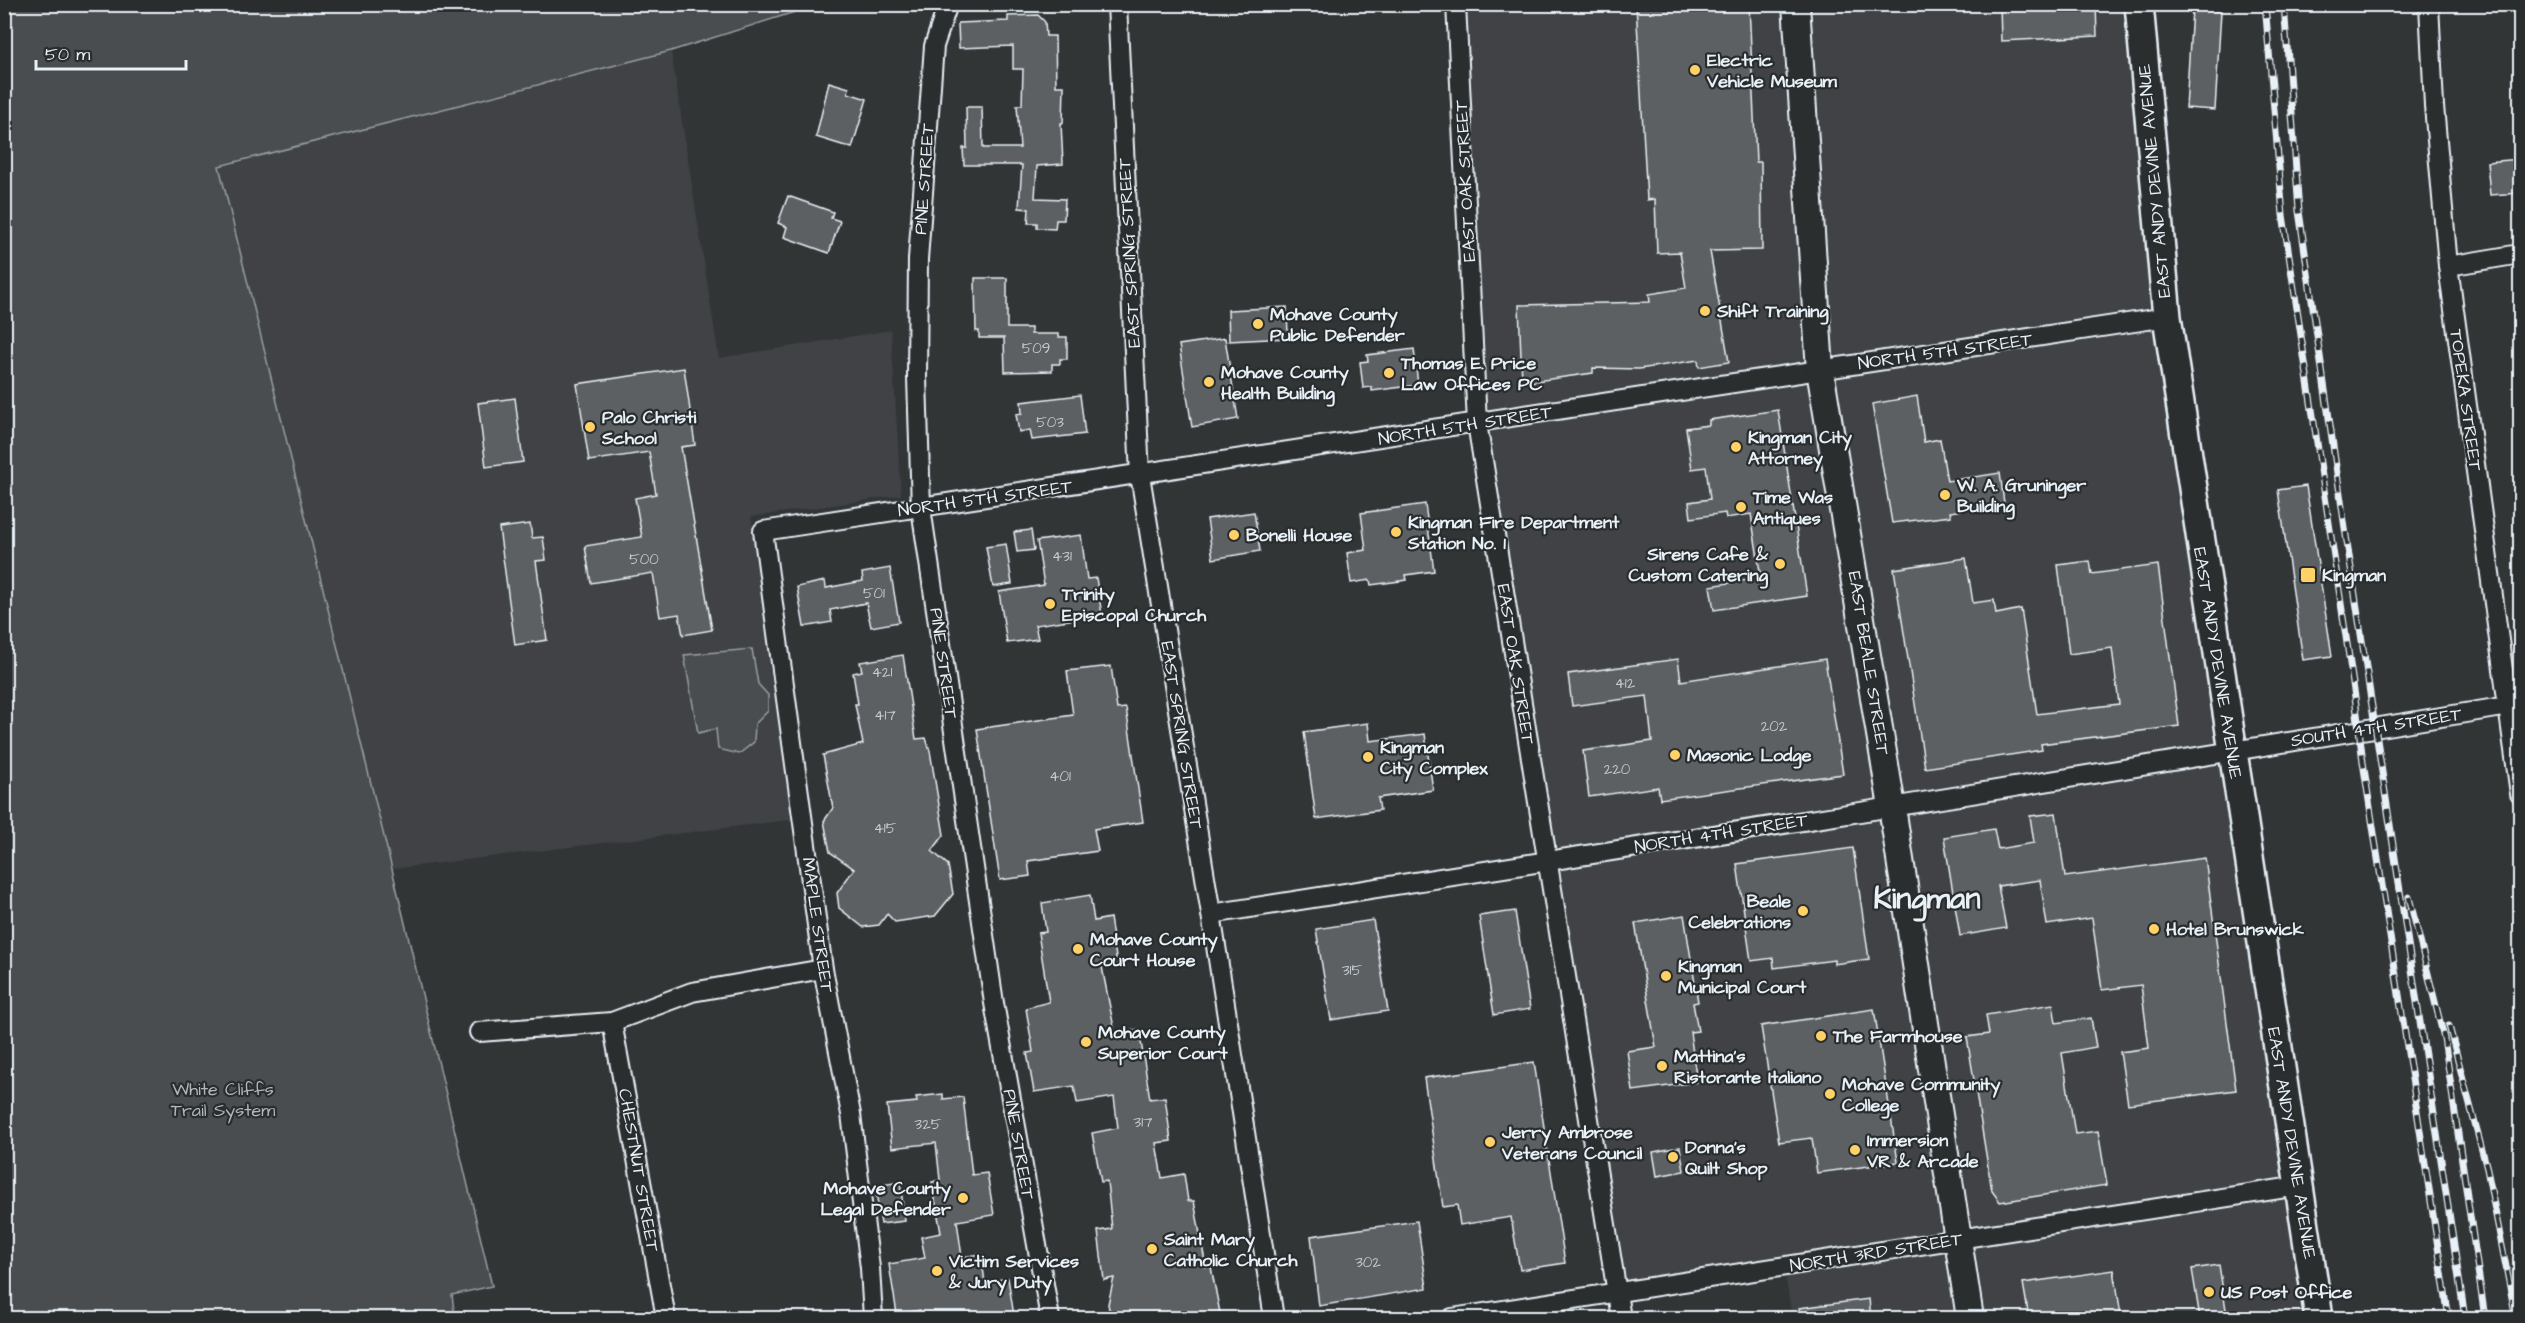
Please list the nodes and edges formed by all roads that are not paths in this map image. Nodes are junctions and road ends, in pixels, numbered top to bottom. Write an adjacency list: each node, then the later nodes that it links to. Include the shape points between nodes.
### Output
1 (948, 4): 13 (street, PINE STREET, via 934,46 918,259)
2 (1117, 4): 12 (street, EAST SPRING STREET)
3 (1456, 4): 11 (street, EAST OAK STREET)
4 (1796, 4): 10 (main road, EAST BEALE STREET)
5 (2139, 4): 9 (main road, EAST ANDY DEVINE AVENUE)
6 (2429, 4): 8 (street, TOPEKA STREET)
7 (2520, 254): 8 (street)
8 (2448, 266): 15 (street, TOPEKA STREET)
9 (2167, 317): 10 (street, NORTH 5TH STREET); 16 (main road, EAST ANDY DEVINE AVENUE)
10 (1820, 369): 11 (street, NORTH 5TH STREET); 18 (main road, EAST BEALE STREET)
11 (1477, 423): 12 (street, NORTH 5TH STREET); 19 (street, EAST OAK STREET)
12 (1140, 475): 13 (street, NORTH 5TH STREET); 20 (street, EAST SPRING STREET)
13 (921, 508): 14 (street, NORTH 5TH STREET); 29 (street, PINE STREET, via 994,1003)
14 (763, 531): 21 (street, MAPLE STREET)
15 (2514, 705): 16 (street, SOUTH 4TH STREET); 17 (street, TOPEKA STREET)
16 (2231, 751): 18 (street, NORTH 4TH STREET); 24 (main road, EAST ANDY DEVINE AVENUE)
17 (2520, 794)
18 (1892, 807): 19 (street, NORTH 4TH STREET); 25 (main road, EAST BEALE STREET)
19 (1548, 861): 20 (street, NORTH 4TH STREET); 26 (street, EAST OAK STREET)
20 (1211, 914): 30 (street, EAST SPRING STREET)
21 (823, 969): 22 (street, via 692,992); 28 (street, MAPLE STREET, via 851,1114)
22 (612, 1022): 23 (street); 27 (street, CHESTNUT STREET)
23 (479, 1032)
24 (2299, 1186): 25 (street, NORTH 3RD STREET); 34 (main road, EAST ANDY DEVINE AVENUE)
25 (1958, 1239): 26 (street, NORTH 3RD STREET); 33 (main road, EAST BEALE STREET)
26 (1617, 1293): 31 (street, NORTH 3RD STREET); 32 (street, EAST OAK STREET)
27 (666, 1318)
28 (873, 1318)
29 (1050, 1318)
30 (1274, 1318)
31 (1452, 1318)
32 (1621, 1318)
33 (1970, 1318)
34 (2319, 1318)

